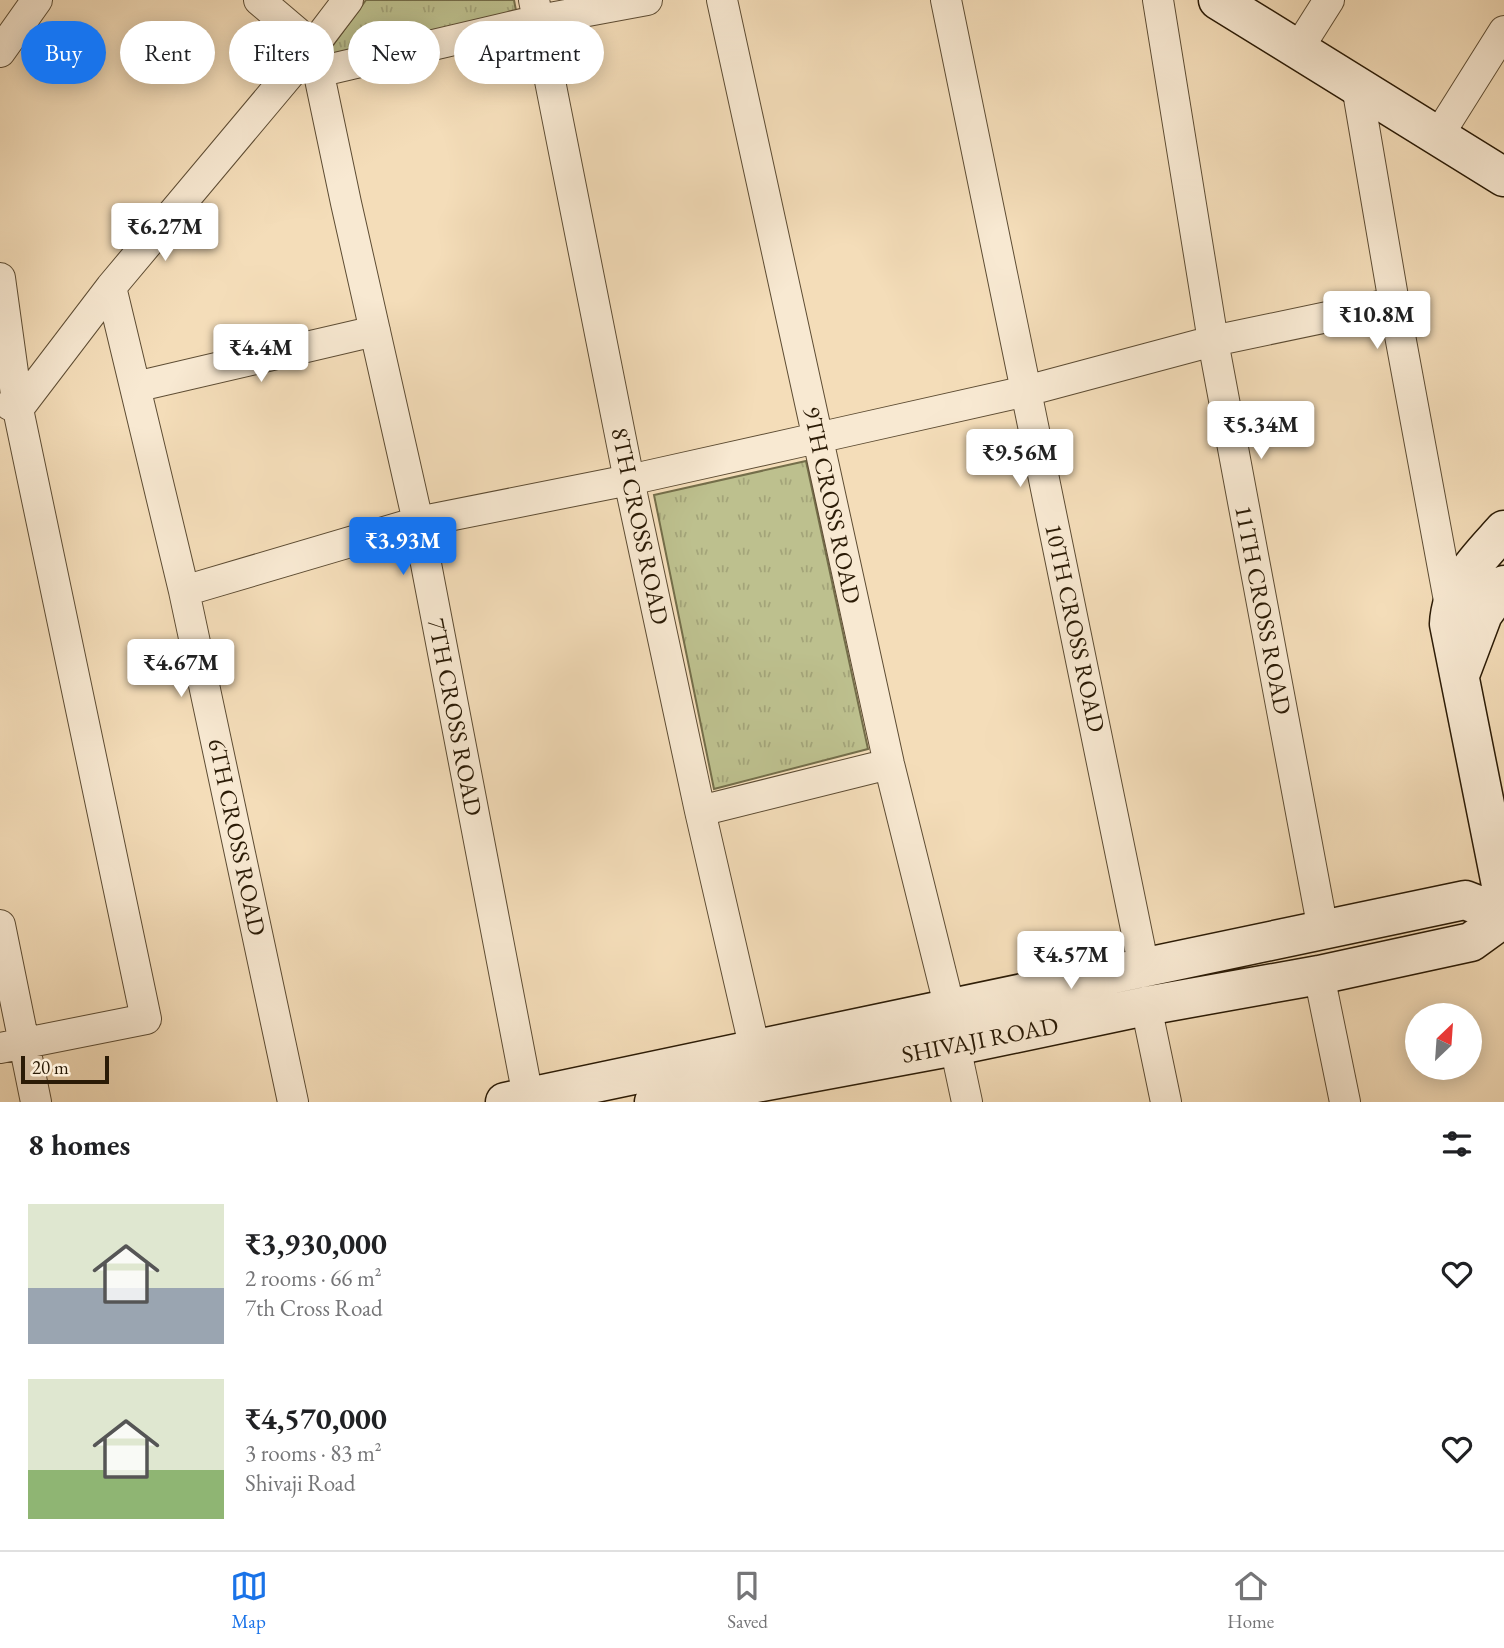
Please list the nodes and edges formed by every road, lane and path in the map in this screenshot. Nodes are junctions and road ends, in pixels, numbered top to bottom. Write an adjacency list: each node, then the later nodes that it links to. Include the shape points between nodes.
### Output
1 (37, 0): 15 (street)
2 (259, 0): 11 (street)
3 (348, 0): 12 (street)
4 (647, 0): 10 (street)
5 (722, 0): 30 (street, 9TH CROSS ROAD)
6 (946, 0): 28 (street, 10TH CROSS ROAD)
7 (1158, 0): 26 (street, 11TH CROSS ROAD)
8 (1218, 0): 14 (street)
9 (1329, 0): 14 (street)
10 (537, 10): 16 (street); 31 (street, 8TH CROSS ROAD)
11 (279, 21)
12 (334, 26)
13 (1504, 31): 20 (street)
14 (1298, 49): 19 (street)
15 (0, 52)
16 (334, 55)
17 (294, 84): 23 (street)
18 (321, 84): 25 (street, 7TH CROSS ROAD)
19 (1357, 86): 20 (street); 24 (street)
20 (1438, 136): 21 (street)
21 (1504, 177)
22 (0, 278): 29 (street)
23 (111, 287): 27 (street, 6TH CROSS ROAD); 29 (street)
24 (1394, 303): 26 (street); 36 (street)
25 (375, 331): 27 (street); 32 (street, 7TH CROSS ROAD)
26 (1213, 341): 28 (street); 43 (street, 11TH CROSS ROAD)
27 (135, 387): 35 (street, 6TH CROSS ROAD)
28 (1026, 391): 30 (street); 44 (street, 10TH CROSS ROAD)
29 (9, 405): 48 (street, via 146,1019)
30 (817, 438): 31 (street); 38 (street, 9TH CROSS ROAD)
31 (629, 480): 32 (street); 39 (street, 8TH CROSS ROAD)
32 (418, 522): 35 (street); 50 (street, 7TH CROSS ROAD)
33 (1504, 530): 36 (street, via 1467,572)
34 (1504, 585): 37 (street, via 1483,614)
35 (184, 591): 52 (street, 6TH CROSS ROAD)
36 (1450, 606): 37 (street, via 1449,624)
37 (1460, 676): 40 (street)
38 (890, 764): 39 (street); 47 (street, 9TH CROSS ROAD)
39 (700, 811): 49 (street, 8TH CROSS ROAD)
40 (1504, 900)
41 (1504, 916): 43 (street, via 1465,900); 45 (street, SHIVAJI ROAD, via 1471,942)
42 (0, 925): 48 (street)
43 (1323, 930): 44 (street)
44 (1144, 968): 47 (street)
45 (1319, 975): 46 (street, SHIVAJI ROAD); 56 (street)
46 (1146, 1006): 47 (street, SHIVAJI ROAD); 55 (street)
47 (952, 1027): 49 (street, SHIVAJI ROAD); 54 (street, 9TH CROSS ROAD)
48 (12, 1046): 51 (street)
49 (759, 1078): 50 (street); 53 (street, SHIVAJI ROAD)
50 (521, 1100)
51 (36, 1102)
52 (293, 1102)
53 (654, 1102)
54 (967, 1102)
55 (1166, 1102)
56 (1345, 1102)

